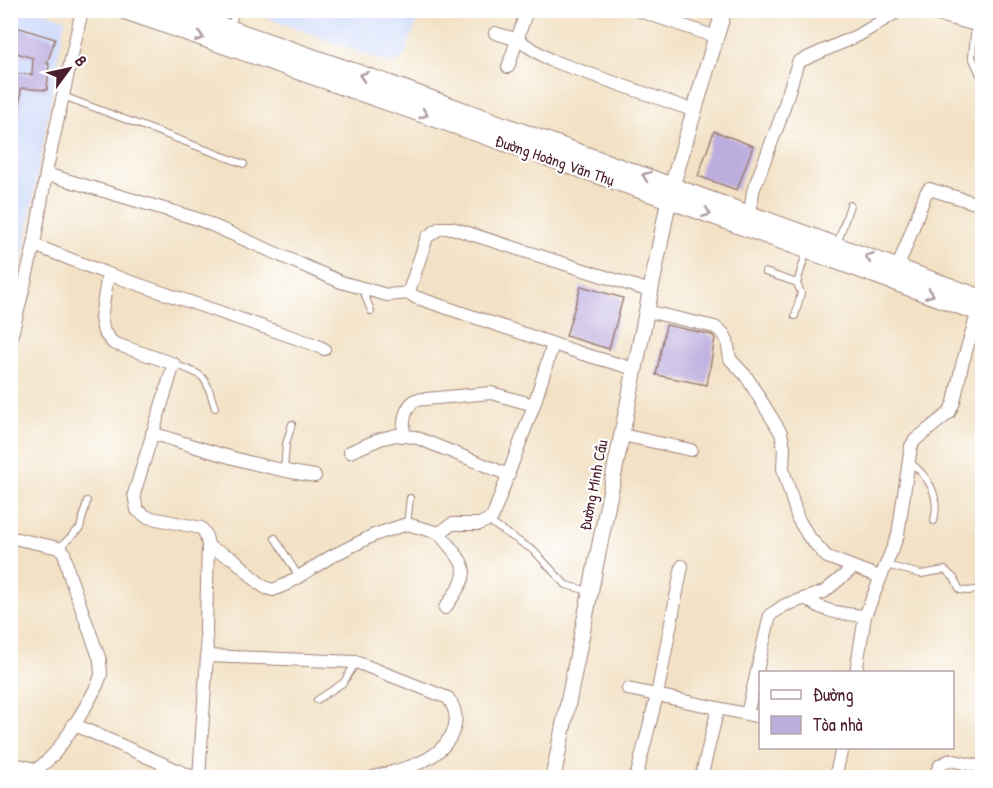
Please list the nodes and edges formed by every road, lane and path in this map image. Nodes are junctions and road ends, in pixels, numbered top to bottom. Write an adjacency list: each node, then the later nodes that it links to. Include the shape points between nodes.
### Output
1 (82, 10): 18 (street)
2 (125, 10): 17 (main road, Đường Hoàng Văn Thụ, one-way to 17)
3 (174, 10): 11 (main road, Đường Hoàng Văn Thụ)
4 (236, 10): 11 (lane)
5 (527, 10): 14 (street)
6 (637, 10): 13 (street)
7 (724, 10): 13 (street, Đường Minh Cầu)
8 (900, 10): 25 (street, via 859,35 798,62 753,191)
9 (927, 11): 10 (street)
10 (979, 24): 16 (lane, via 972,57)
11 (230, 30): 17 (main road, Đường Hoàng Văn Thụ, one-way to 11)
12 (495, 33): 14 (street)
13 (716, 37): 19 (street, Đường Minh Cầu)
14 (518, 40): 15 (street); 19 (street, via 550,60)
15 (508, 67)
16 (982, 80)
17 (390, 94): 22 (main road, Đường Hoàng Văn Thụ)
18 (63, 96): 20 (lane); 21 (street)
19 (695, 111): 22 (street, Đường Minh Cầu)
20 (244, 164)
21 (46, 174): 26 (street); 33 (street, via 198,219)
22 (670, 192): 25 (main road, Đường Hoàng Văn Thụ); 28 (main road, Đường Hoàng Văn Thụ, one-way to 28); 34 (street, Đường Minh Cầu)
23 (850, 205): 27 (lane)
24 (982, 205): 31 (street, via 929,189)
25 (750, 214): 27 (main road, Đường Hoàng Văn Thụ)
26 (34, 245): 30 (street); 40 (street)
27 (837, 245): 31 (main road, Đường Hoàng Văn Thụ, one-way to 27)
28 (808, 250): 31 (main road, Đường Hoàng Văn Thụ); 32 (lane)
29 (765, 272): 32 (lane)
30 (108, 274): 42 (street); 43 (street, via 101,318 104,332 113,343)
31 (903, 274): 36 (main road, Đường Hoàng Văn Thụ)
32 (797, 283): 39 (lane, via 801,293)
33 (362, 288): 35 (street, via 387,296); 37 (lane)
34 (650, 291): 35 (street, via 452,228 440,228 427,237); 38 (street, Đường Minh Cầu)
35 (410, 293): 41 (street)
36 (981, 308): 53 (street, via 949,413 915,440)
37 (371, 311)
38 (646, 311): 44 (street, Đường Minh Cầu); 69 (street, via 715,327 723,333 730,359 747,376 781,433 783,469 798,519 827,557)
39 (795, 316)
40 (11, 337)
41 (553, 344): 44 (street); 45 (street)
42 (324, 349)
43 (174, 364): 46 (lane, via 205,379); 48 (street)
44 (635, 369): 49 (street, Đường Minh Cầu)
45 (534, 405): 50 (street, via 491,393 415,400 405,414); 55 (street)
46 (215, 408)
47 (292, 424): 54 (lane)
48 (152, 433): 54 (street); 65 (street, via 134,494 136,510 147,517 201,528)
49 (622, 435): 51 (street); 73 (street, Đường Minh Cầu)
50 (403, 436): 52 (street, via 380,439); 55 (street, via 415,437)
51 (691, 450)
52 (350, 452)
53 (909, 462): 60 (lane, via 922,471 934,494); 67 (street, via 898,535)
54 (284, 471): 56 (street)
55 (509, 475): 59 (street)
56 (315, 476)
57 (411, 498): 61 (lane)
58 (87, 501): 66 (lane, via 80,528)
59 (488, 521): 62 (street, via 452,525); 73 (lane, via 534,551 566,585)
60 (934, 521)
61 (407, 524): 62 (street); 70 (street, via 374,535)
62 (439, 533): 75 (street, via 464,565 465,574)
63 (12, 537): 66 (street)
64 (275, 537): 70 (lane)
65 (208, 547): 70 (street, via 234,559 266,588 273,590); 77 (street)
66 (59, 548): 86 (street, via 64,552 100,660 101,675)
67 (886, 565): 71 (street); 72 (lane, via 921,574 945,570 960,590)
68 (681, 566): 81 (street)
69 (852, 568): 71 (street); 74 (street, via 824,592)
70 (299, 577)
71 (880, 577): 76 (street)
72 (982, 589)
73 (590, 591): 93 (street, Đường Minh Cầu)
74 (807, 599): 76 (street, via 818,608); 84 (street, via 785,605 770,615)
75 (445, 608)
76 (865, 616): 79 (street)
77 (207, 656): 78 (street); 91 (street)
78 (356, 662): 82 (lane, via 343,683); 92 (street, via 448,698 455,712 451,739 441,750 420,763)
79 (856, 671)
80 (628, 689): 81 (street)
81 (657, 695): 83 (street); 94 (street)
82 (317, 700)
83 (718, 708): 84 (street); 95 (street)
84 (747, 714): 85 (street)
85 (759, 717)
86 (73, 724): 90 (street, via 51,758); 91 (street)
87 (842, 749): 96 (street)
88 (10, 763): 90 (street)
89 (982, 767): 97 (street, via 950,760 940,765)
90 (33, 773)
91 (197, 777)
92 (370, 777)
93 (553, 777)
94 (636, 777)
95 (701, 777)
96 (835, 777)
97 (934, 777)

